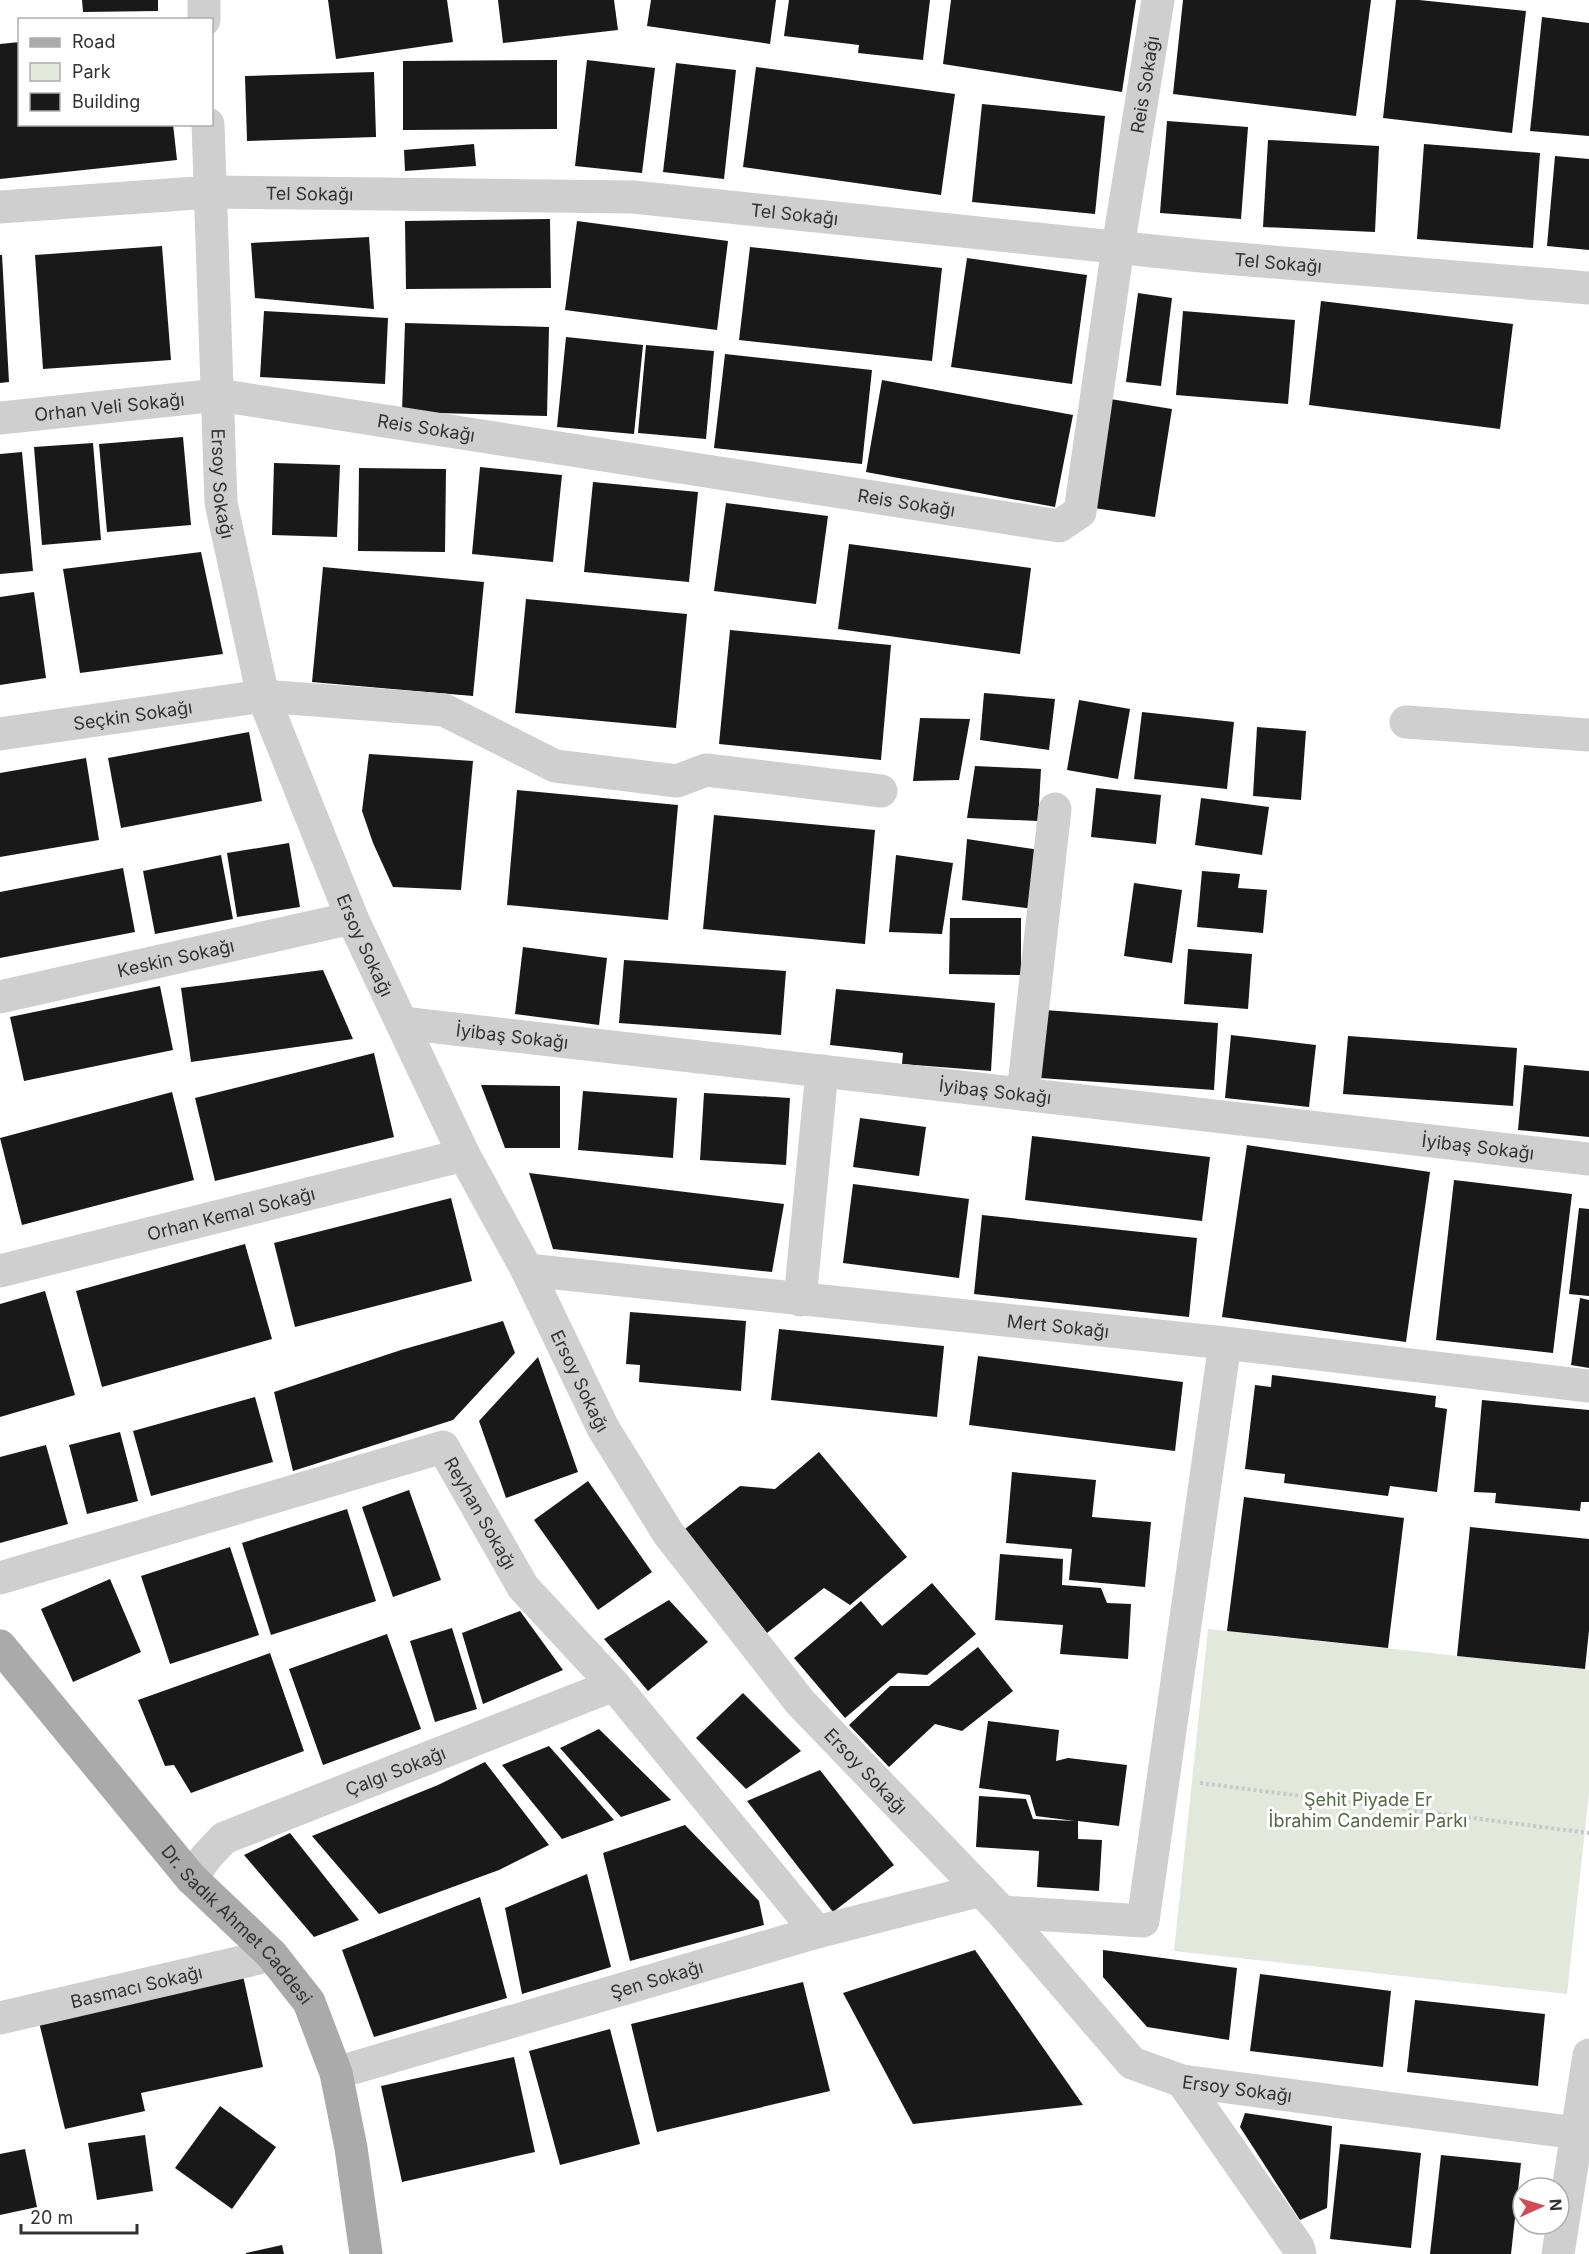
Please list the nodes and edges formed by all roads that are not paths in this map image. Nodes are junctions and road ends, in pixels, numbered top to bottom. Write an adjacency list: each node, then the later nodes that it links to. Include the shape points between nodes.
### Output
1 (204, 0): 3 (street)
2 (1158, 0): 7 (street, Reis Sokağı)
3 (204, 18)
4 (208, 126): 5 (street, Ersoy Sokağı)
5 (210, 192): 6 (street, Tel Sokağı); 7 (street, Tel Sokağı, via 633,196); 9 (street, Ersoy Sokağı)
6 (0, 207)
7 (1118, 248): 8 (street, Tel Sokağı); 9 (street, Reis Sokağı, via 1080,512 1059,526)
8 (1589, 288)
9 (218, 395): 10 (street, Orhan Veli Sokağı); 11 (street, Ersoy Sokağı, via 220,503)
10 (0, 418)
11 (263, 696): 13 (street, Seçkin Sokağı); 15 (street, Seçkin Sokağı, via 444,710 555,766 678,781 706,770); 17 (street, Ersoy Sokağı)
12 (1406, 722): 14 (street)
13 (0, 734)
14 (1589, 735)
15 (881, 791)
16 (1055, 809): 21 (street)
17 (352, 918): 18 (street, Keskin Sokağı); 19 (street, Ersoy Sokağı)
18 (0, 997)
19 (402, 1023): 20 (street, İyibaş Sokağı); 22 (street, Ersoy Sokağı)
20 (822, 1071): 21 (street, İyibaş Sokağı); 26 (street)
21 (1023, 1094): 23 (street, İyibaş Sokağı)
22 (464, 1155): 24 (street, Ersoy Sokağı); 25 (street, Orhan Kemal Sokağı)
23 (1589, 1159)
24 (527, 1270): 26 (street, Mert Sokağı); 33 (street, Ersoy Sokağı, via 603,1428 668,1533 800,1702)
25 (0, 1271)
26 (800, 1300): 27 (street, Mert Sokağı)
27 (1225, 1343): 28 (street, Mert Sokağı); 33 (street, Şen Sokağı, via 1143,1921)
28 (1589, 1386)
29 (0, 1578): 31 (street, Reyhan Sokağı, via 443,1446 523,1587)
30 (1, 1650): 32 (main road, Dr. Sadık Ahmet Caddesi)
31 (614, 1685): 32 (street, Çalgı Sokağı, via 224,1838); 34 (street, Reyhan Sokağı)
32 (191, 1878): 35 (main road, Dr. Sadık Ahmet Caddesi)
33 (992, 1901): 34 (street, Şen Sokağı); 39 (street, Ersoy Sokağı, via 1132,2062)
34 (816, 1932): 37 (street, Şen Sokağı)
35 (272, 1955): 36 (street, Basmacı Sokağı); 37 (main road, Dr. Sadık Ahmet Caddesi, via 309,2002)
36 (0, 2018)
37 (336, 2073): 41 (main road, Dr. Sadık Ahmet Caddesi)
38 (1588, 2073): 40 (street)
39 (1182, 2081): 40 (street, Ersoy Sokağı); 42 (street)
40 (1577, 2133): 43 (street)
41 (366, 2254)
42 (1300, 2254)
43 (1558, 2254)

